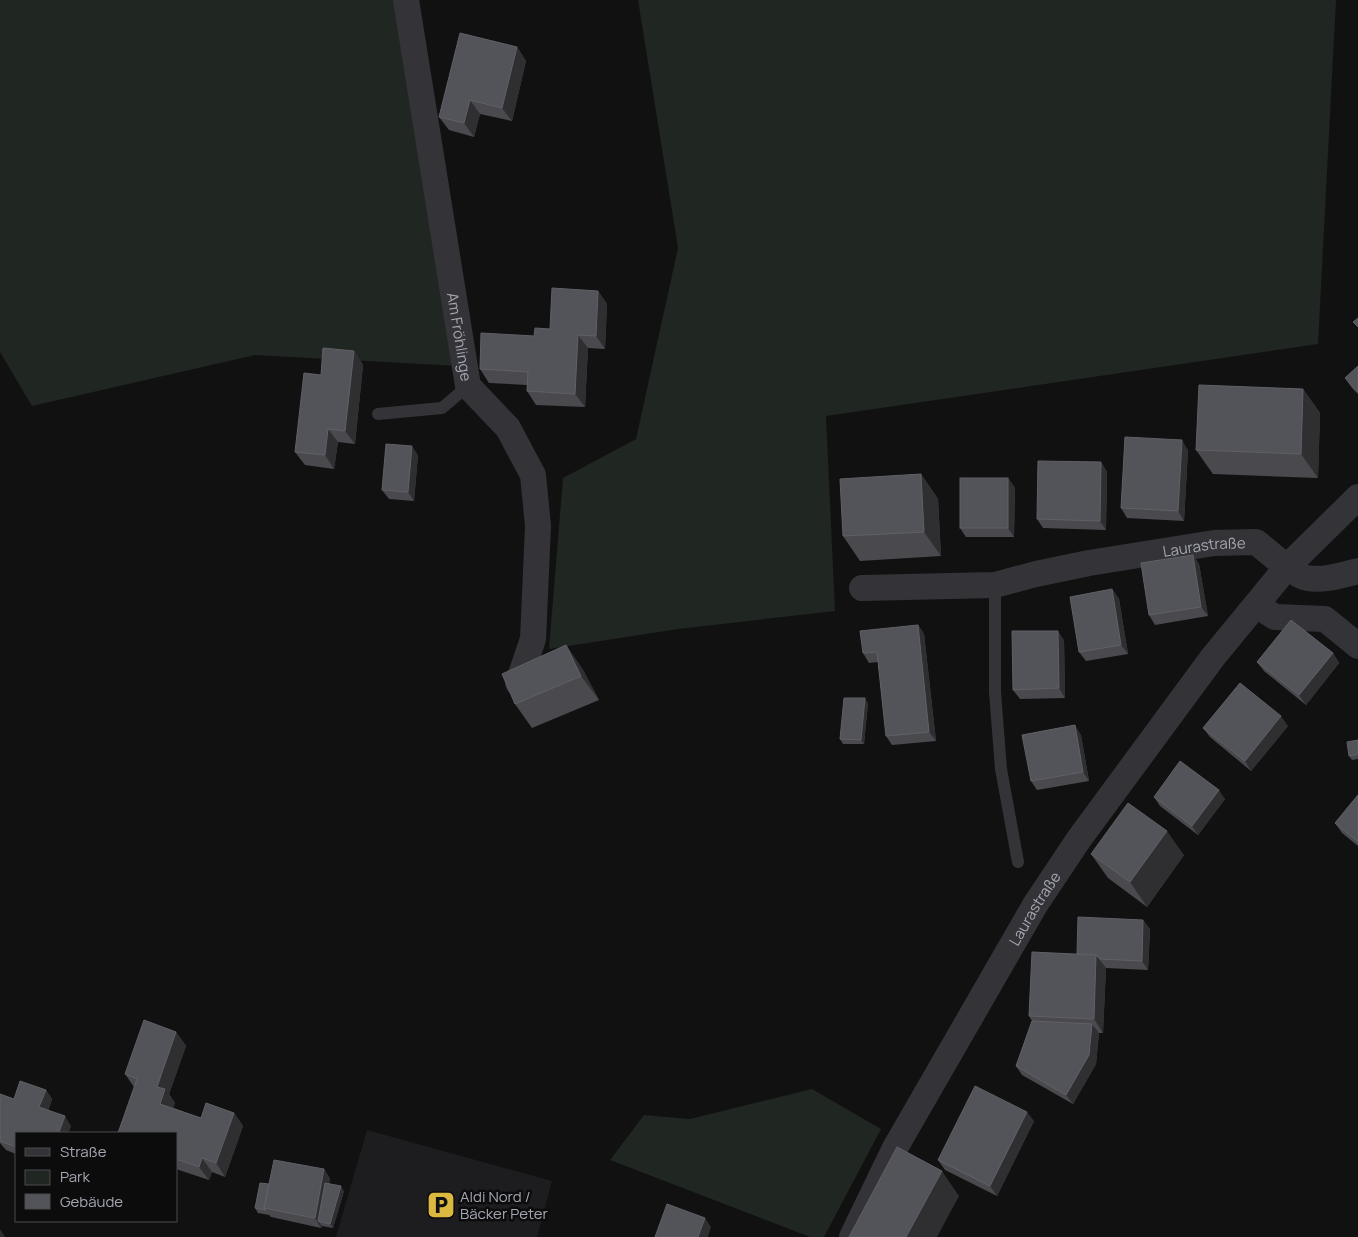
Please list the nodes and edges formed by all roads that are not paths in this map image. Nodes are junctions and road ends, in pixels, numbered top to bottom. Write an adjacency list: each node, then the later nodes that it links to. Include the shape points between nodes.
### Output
1 (406, 0): 2 (street, Am Fröhlinge)
2 (468, 386): 3 (lane, via 442,408); 11 (street, Am Fröhlinge, via 508,428 532,475 538,526 532,639)
3 (378, 414)
4 (1358, 497): 5 (street, Laurastraße)
5 (1287, 567): 6 (street, Laurastraße, via 1305,578 1322,579); 7 (street, Laurastraße, via 1256,542 1214,543 1089,563); 9 (street, Laurastraße)
6 (1358, 571)
7 (995, 585): 8 (street, Laurastraße); 12 (lane, via 996,701 1001,769)
8 (862, 588)
9 (1256, 605): 10 (street, via 1275,617 1325,619); 13 (street, Laurastraße, via 1140,755 1035,905 895,1148)
10 (1358, 646)
11 (518, 683)
12 (1018, 862)
13 (852, 1237)

